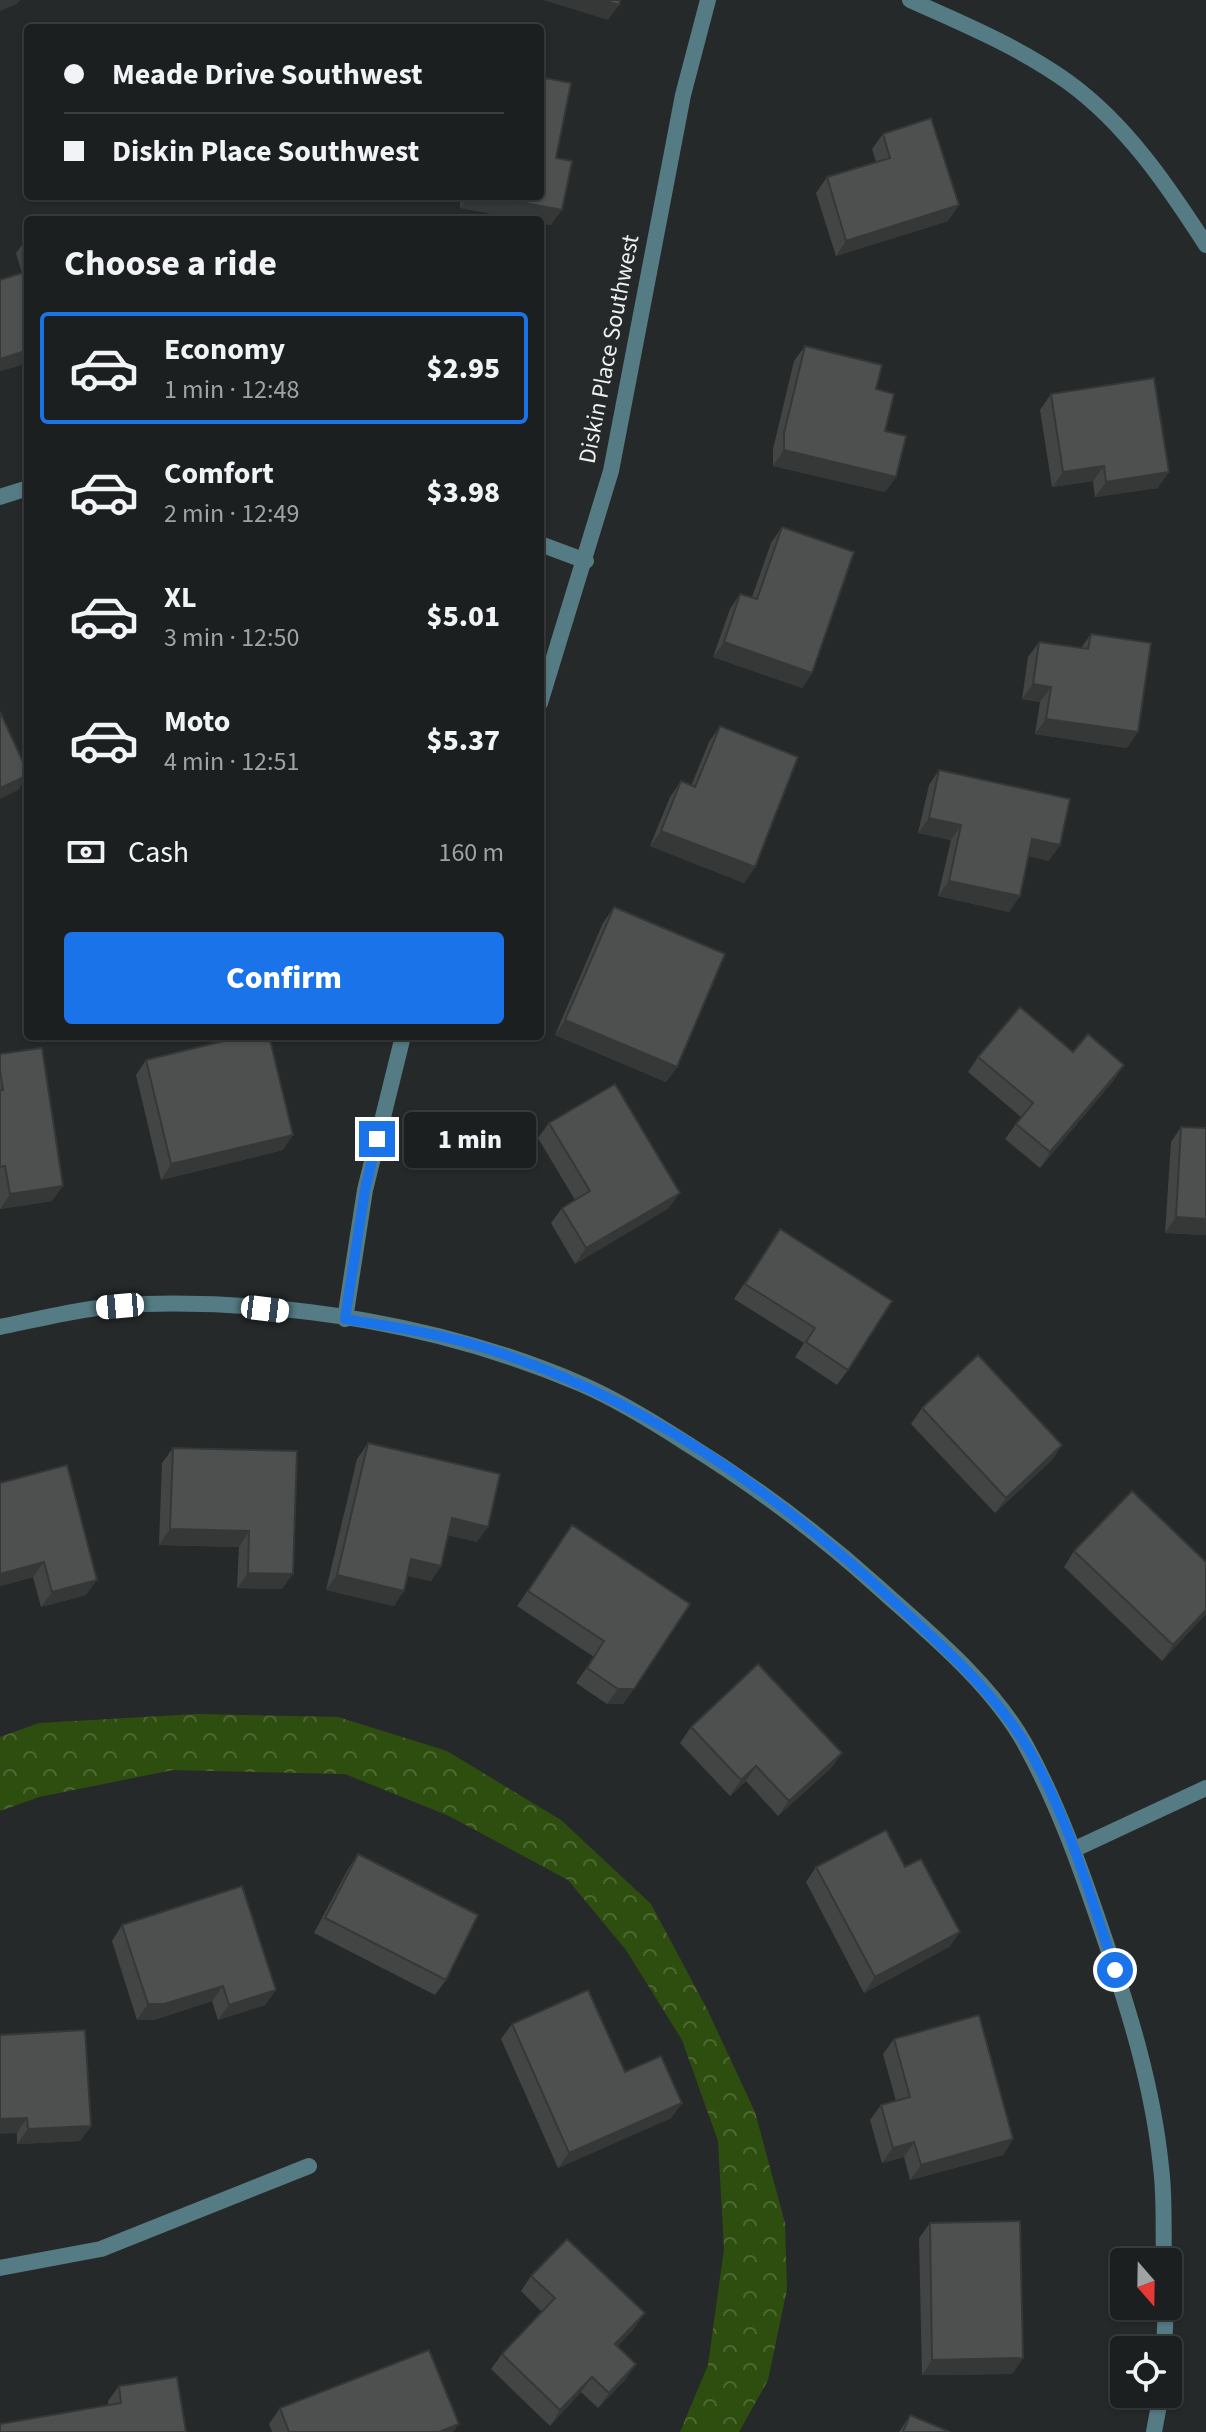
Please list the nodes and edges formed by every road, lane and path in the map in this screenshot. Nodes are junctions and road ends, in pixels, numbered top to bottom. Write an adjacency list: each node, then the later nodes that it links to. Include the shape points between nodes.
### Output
1 (708, 0): 7 (street, Diskin Place Southwest, via 683,95 611,471)
2 (910, 0): 3 (street, via 992,36 1069,83 1143,153)
3 (1206, 245)
4 (24, 489): 5 (street)
5 (0, 497)
6 (544, 545): 7 (street)
7 (586, 561): 8 (street, Diskin Place Southwest)
8 (544, 691)
9 (402, 1040): 10 (street, via 365,1190)
10 (345, 1319): 11 (street, via 265,1309 144,1304 72,1311); 13 (street, via 486,1348 582,1384 764,1491 817,1531 984,1690 1023,1740)
11 (0, 1327)
12 (1206, 1788): 13 (street)
13 (1075, 1849): 15 (street, via 1147,2080 1162,2168)
14 (309, 2166): 16 (street, via 101,2249)
15 (1164, 2248)
16 (0, 2268)
17 (1158, 2408): 18 (street)
18 (1154, 2432)

